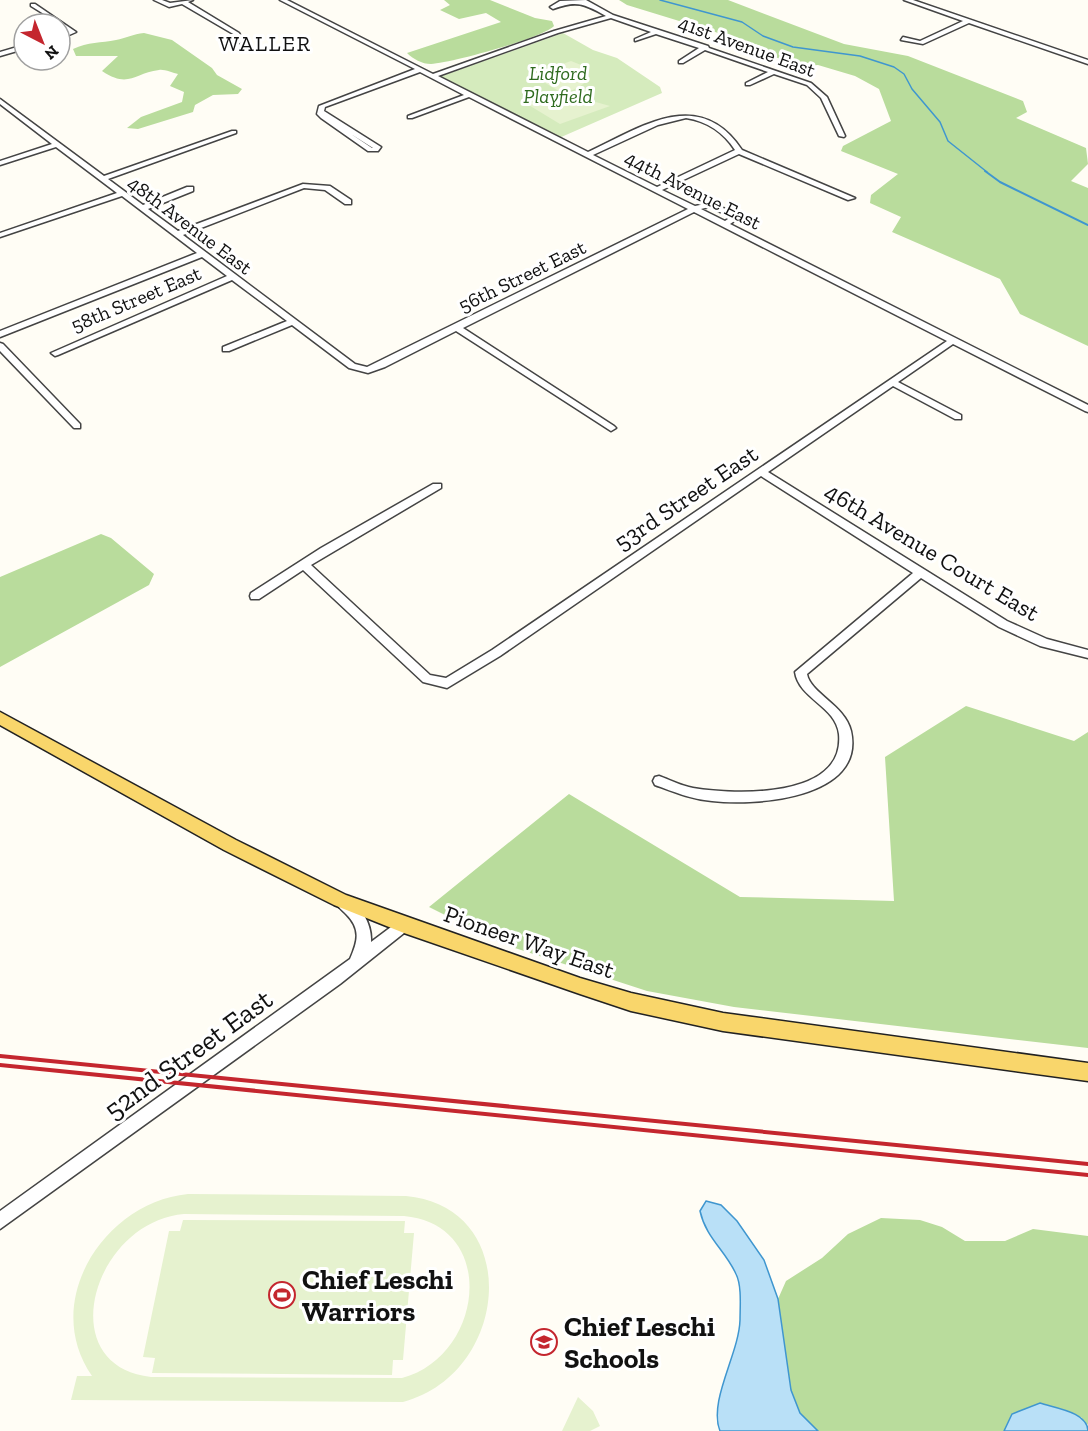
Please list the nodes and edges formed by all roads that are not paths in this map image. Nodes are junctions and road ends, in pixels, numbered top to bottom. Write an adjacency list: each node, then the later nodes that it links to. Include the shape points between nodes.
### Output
1 (157, 0): 6 (street, via 167,5)
2 (191, 0): 6 (street)
3 (283, 0): 19 (street, 44th Avenue East)
4 (907, 0): 11 (street)
5 (583, 1): 8 (street); 10 (street, 41st Avenue East)
6 (183, 2): 15 (street, via 237,34)
7 (33, 5): 9 (street)
8 (553, 7)
9 (44, 12)
10 (611, 16): 12 (street, 41st Avenue East); 21 (street)
11 (969, 21): 13 (street, via 921,44); 18 (street)
12 (657, 31): 14 (street); 16 (street, 41st Avenue East)
13 (903, 39)
14 (637, 40)
15 (242, 42)
16 (706, 47): 17 (street); 20 (street, 41st Avenue East)
17 (681, 62)
18 (1088, 62)
19 (419, 70): 21 (street, 44th Avenue East); 25 (street, via 328,102 322,106)
20 (775, 71): 22 (street); 28 (street, 41st Avenue East, via 819,90)
21 (432, 76): 23 (street, 44th Avenue East)
22 (748, 84)
23 (469, 95): 26 (street); 31 (street, 44th Avenue East)
24 (0, 101): 29 (street, 48th Avenue East)
25 (322, 112): 25 (street, via 323,117 370,150 378,148)
26 (410, 117)
27 (234, 132): 33 (street)
28 (842, 136)
29 (56, 145): 32 (street); 33 (street, 48th Avenue East)
30 (739, 151): 31 (street, via 718,128 684,116); 35 (street); 37 (street)
31 (587, 155): 35 (street, 44th Avenue East)
32 (0, 163)
33 (102, 179): 36 (street, 48th Avenue East)
34 (190, 189): 39 (street)
35 (656, 190): 40 (street, 44th Avenue East)
36 (121, 194): 39 (street, 48th Avenue East); 43 (street)
37 (851, 198)
38 (348, 202): 42 (street, via 327,188 301,187)
39 (141, 209): 42 (street, 48th Avenue East)
40 (694, 209): 41 (street, 44th Avenue East); 41 (street, via 710,205 733,215); 47 (street, 56th Street East)
41 (724, 225): 49 (street, 44th Avenue East)
42 (176, 235): 44 (street, 48th Avenue East)
43 (2, 236)
44 (201, 254): 45 (street, 48th Avenue East); 48 (street)
45 (231, 277): 46 (street, 48th Avenue East); 52 (street, 58th Street East)
46 (292, 322): 51 (street); 53 (street, 48th Avenue East, via 352,366)
47 (456, 327): 53 (street, 56th Street East, via 382,365); 58 (street)
48 (0, 334)
49 (952, 341): 54 (street, 53rd Street East); 55 (street, 44th Avenue East)
50 (0, 346): 57 (street)
51 (226, 350)
52 (55, 353)
53 (364, 369)
54 (892, 382): 56 (street); 59 (street, 53rd Street East)
55 (1088, 409)
56 (958, 417)
57 (77, 426)
58 (611, 428)
59 (761, 472): 61 (street, 53rd Street East, via 453,681 427,679); 62 (street, 46th Avenue Court East)
60 (437, 486): 61 (street)
61 (304, 565): 63 (street)
62 (920, 573): 64 (street, 46th Avenue Court East, via 1013,630); 66 (street, via 801,672 805,686 834,709 844,730 840,763 826,778 800,790 750,798 692,793)
63 (255, 596)
64 (1088, 654)
65 (0, 718): 67 (main road, Pioneer Way East, via 230,845)
66 (659, 781)
67 (340, 900): 68 (main road, Pioneer Way East); 69 (street, via 365,930 365,944)
68 (404, 925): 69 (street, 52nd Street East); 70 (main road, Pioneer Way East, via 580,986 673,1012)
69 (355, 963): 71 (street, 52nd Street East)
70 (1088, 1072)
71 (0, 1221)

